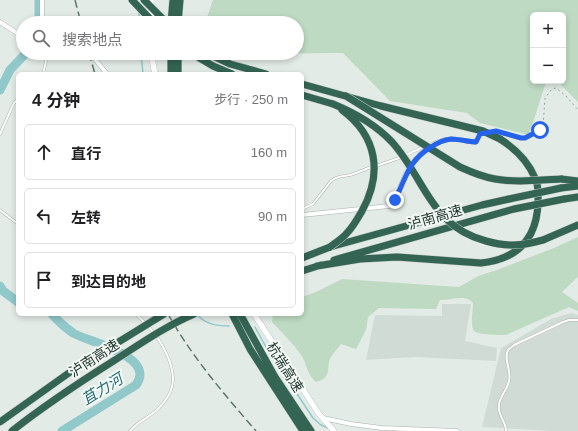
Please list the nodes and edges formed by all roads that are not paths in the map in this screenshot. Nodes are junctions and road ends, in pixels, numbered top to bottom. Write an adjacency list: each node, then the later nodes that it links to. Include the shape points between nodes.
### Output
1 (42, 0): 7 (street)
2 (132, 0): 8 (highway, bridge)
3 (144, 0): 10 (highway, bridge)
4 (151, 0): 9 (main road)
5 (172, 0): 11 (highway)
6 (180, 0): 12 (highway)
7 (42, 16)
8 (147, 16)
9 (151, 16)
10 (160, 16)
11 (171, 16)
12 (179, 16)
13 (0, 22): 14 (street)
14 (16, 32)
15 (46, 60): 22 (lane)
16 (95, 60): 23 (street)
17 (152, 60): 24 (main road)
18 (171, 60): 25 (highway)
19 (178, 60): 26 (highway)
20 (205, 60): 27 (highway)
21 (222, 60): 28 (highway)
22 (43, 72)
23 (104, 72)
24 (155, 72)
25 (171, 72)
26 (178, 72)
27 (228, 72)
28 (259, 72)
29 (304, 85): 30 (highway)
30 (346, 96): 37 (highway, bridge, via 460,167 479,175 513,181); 47 (highway, bridge, via 483,131 500,139 520,154 536,179 538,209 535,226 529,237 518,249 493,262 397,257)
31 (304, 97): 33 (highway)
32 (16, 102): 34 (lane)
33 (333, 104): 44 (highway, bridge, via 378,128 405,159 440,213 461,232 479,240 510,246 542,240); 45 (highway, bridge, via 350,116 364,134 373,155 375,168 371,193 361,214 347,233)
34 (0, 134)
35 (441, 142): 36 (street, via 452,139); 40 (lane, via 432,143 410,154 351,175 339,176 331,180 313,204); 42 (street, via 427,149 415,160 391,205)
36 (476, 142)
37 (578, 181)
38 (578, 186): 45 (highway, 泸南高速, bridge, via 482,205)
39 (578, 197): 47 (highway, 泸南高速, bridge, via 514,209)
40 (304, 208)
41 (0, 210): 43 (lane)
42 (304, 215)
43 (16, 222)
44 (578, 225)
45 (330, 247): 46 (highway, 泸南高速)
46 (304, 257)
47 (317, 266): 48 (highway, 泸南高速)
48 (304, 270)
49 (138, 316): 59 (lane, via 150,327 166,352 172,369 173,386 162,404)
50 (161, 316): 57 (highway, 泸南高速, bridge, via 73,370)
51 (190, 316): 58 (highway, 泸南高速, bridge, via 138,345)
52 (233, 316): 60 (highway, 杭瑞高速, via 250,349)
53 (241, 316): 61 (highway, 杭瑞高速, via 275,377)
54 (255, 316): 56 (main road)
55 (578, 320): 64 (lane, via 562,322 520,341 508,350 506,359 510,380 498,408)
56 (322, 418): 62 (main road); 63 (street, via 382,428)
57 (0, 422)
58 (12, 431)
59 (130, 431)
60 (303, 431)
61 (311, 431)
62 (334, 431)
63 (457, 431)
64 (506, 431)

